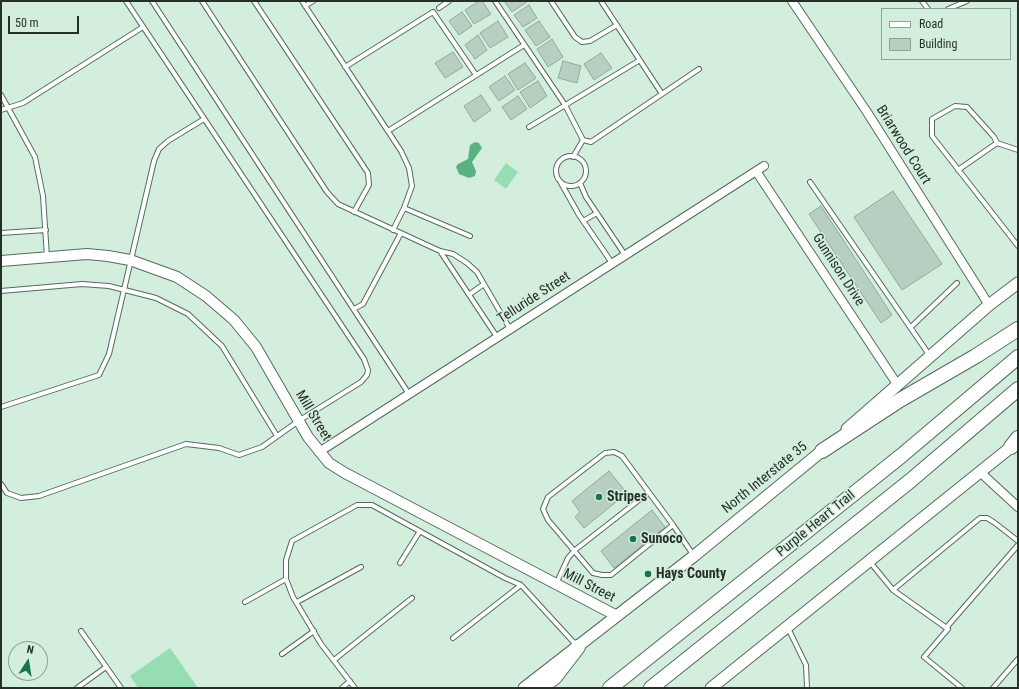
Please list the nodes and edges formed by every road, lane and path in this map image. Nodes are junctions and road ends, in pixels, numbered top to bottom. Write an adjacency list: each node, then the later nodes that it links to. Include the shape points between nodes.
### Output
1 (126, 1): 17 (lane)
2 (152, 1): 64 (lane)
3 (202, 1): 42 (lane, via 327,192 338,204)
4 (254, 1): 42 (lane, via 368,173 369,185)
5 (302, 1): 14 (lane)
6 (313, 1): 14 (lane)
7 (449, 1): 15 (lane)
8 (495, 1): 18 (lane)
9 (551, 1): 16 (lane, via 575,37 582,42 590,41)
10 (602, 1): 16 (lane)
11 (792, 1): 63 (street, Briarwood Court, via 867,112)
12 (967, 1): 13 (lane)
13 (956, 3)
14 (305, 6): 20 (lane)
15 (439, 8)
16 (617, 25): 19 (lane)
17 (143, 27): 26 (lane, via 23,103); 28 (lane)
18 (524, 45): 22 (lane); 25 (lane)
19 (640, 60): 23 (lane); 25 (lane)
20 (345, 67): 22 (lane, via 433,12); 30 (lane)
21 (699, 69): 23 (lane)
22 (476, 75): 30 (lane)
23 (662, 94): 31 (lane, via 591,142)
24 (1, 95): 26 (lane)
25 (565, 105): 29 (lane); 31 (lane)
26 (8, 108): 27 (lane); 45 (lane, via 35,158 43,196)
27 (1, 110)
28 (204, 119): 54 (lane, via 168,141 160,149 154,161); 75 (lane, via 367,363 367,375 361,382)
29 (529, 127)
30 (388, 131): 41 (lane, via 409,168 412,186)
31 (584, 140): 34 (lane)
32 (997, 142): 33 (lane); 36 (lane); 36 (lane, via 967,107 955,106 932,119 932,136)
33 (1018, 150)
34 (573, 157): 38 (lane, via 562,159 559,163 556,173); 40 (lane, via 583,162 586,168 584,179)
35 (764, 166): 37 (street, Telluride Street)
36 (958, 170): 50 (lane)
37 (756, 171): 52 (street, Telluride Street); 71 (street, Gunnison Drive)
38 (561, 182): 40 (lane, via 571,186); 44 (lane)
39 (810, 182): 65 (lane)
40 (580, 183): 43 (lane)
41 (404, 208): 46 (lane); 49 (lane)
42 (354, 212): 46 (lane)
43 (597, 213): 44 (lane); 52 (lane)
44 (583, 221): 56 (lane)
45 (46, 230): 47 (lane); 53 (lane)
46 (393, 230): 48 (lane)
47 (1, 233)
48 (401, 233): 51 (lane); 64 (lane, via 363,304)
49 (470, 236)
50 (1018, 246)
51 (440, 251): 59 (lane, via 453,254 467,263 477,272); 62 (lane)
52 (625, 255): 56 (street, Telluride Street)
53 (47, 257): 54 (street, Mill Street, via 87,254); 55 (street, Mill Street)
54 (130, 260): 60 (lane); 75 (street, Mill Street, via 177,277 206,296 234,320 256,347)
55 (1, 261)
56 (612, 263): 66 (street, Telluride Street)
57 (957, 283): 65 (lane)
58 (1018, 283): 63 (main road, North Interstate 35)
59 (484, 284): 62 (lane); 66 (lane)
60 (124, 289): 61 (lane, via 82,284); 74 (lane, via 109,354 99,375); 76 (lane, via 156,298 188,314 222,346)
61 (1, 291)
62 (470, 294): 68 (lane)
63 (989, 305): 69 (main road, North Interstate 35)
64 (354, 309): 73 (lane)
65 (911, 327): 69 (lane)
66 (510, 329): 68 (street, Telluride Street)
67 (1018, 329): 78 (highway, via 900,400)
68 (497, 337): 73 (street, Telluride Street)
69 (930, 356): 71 (main road, North Interstate 35)
70 (1018, 357): 118 (highway, Purple Heart Trail, via 901,456)
71 (897, 384): 78 (main road, North Interstate 35)
72 (1018, 389): 119 (highway, Purple Heart Trail, via 910,481)
73 (409, 394): 79 (street, Telluride Street)
74 (1, 407)
75 (300, 420): 76 (lane); 79 (street, Mill Street)
76 (277, 436): 81 (lane, via 262,447 239,455 219,448 186,444 39,496 21,498 7,493)
77 (1016, 442): 80 (main road)
78 (822, 451): 89 (main road, North Interstate 35)
79 (318, 452): 94 (street, Mill Street, via 345,473)
80 (980, 472): 83 (street); 90 (main road)
81 (1, 484)
82 (648, 493): 84 (lane); 88 (lane); 88 (lane, via 622,456 614,452 599,457 548,497 543,509 548,520)
83 (1018, 507)
84 (673, 524): 88 (lane, via 611,575 593,572); 89 (lane)
85 (420, 531): 91 (lane); 93 (lane, via 372,506 357,505 292,542 286,560); 95 (lane)
86 (1018, 541): 96 (lane, via 987,518 980,518)
87 (1018, 545): 102 (lane)
88 (575, 550): 94 (lane)
89 (694, 556): 100 (main road, North Interstate 35)
90 (869, 562): 96 (lane); 101 (main road)
91 (400, 563)
92 (361, 567): 99 (lane)
93 (286, 579): 98 (lane); 99 (lane)
94 (555, 584): 100 (street, Mill Street)
95 (521, 585): 105 (lane); 106 (lane)
96 (893, 590): 102 (lane)
97 (412, 598): 109 (lane)
98 (244, 602)
99 (297, 602): 104 (lane)
100 (616, 616): 106 (main road, North Interstate 35)
101 (787, 625): 120 (main road); 121 (lane, via 806,665)
102 (946, 628): 122 (lane, via 948,630 924,657)
103 (81, 631): 110 (lane)
104 (314, 631): 107 (lane); 109 (lane)
105 (453, 638)
106 (578, 647): 116 (main road, North Interstate 35); 117 (highway, via 555,677)
107 (282, 654)
108 (1018, 659): 123 (lane)
109 (334, 660): 111 (lane)
110 (106, 667): 112 (lane); 113 (lane)
111 (350, 681): 114 (lane); 115 (lane)
112 (77, 688)
113 (121, 688)
114 (342, 688)
115 (355, 688)
116 (524, 688)
117 (540, 688)
118 (610, 688)
119 (651, 688)
120 (711, 688)
121 (807, 688)
122 (962, 688)
123 (993, 688)

